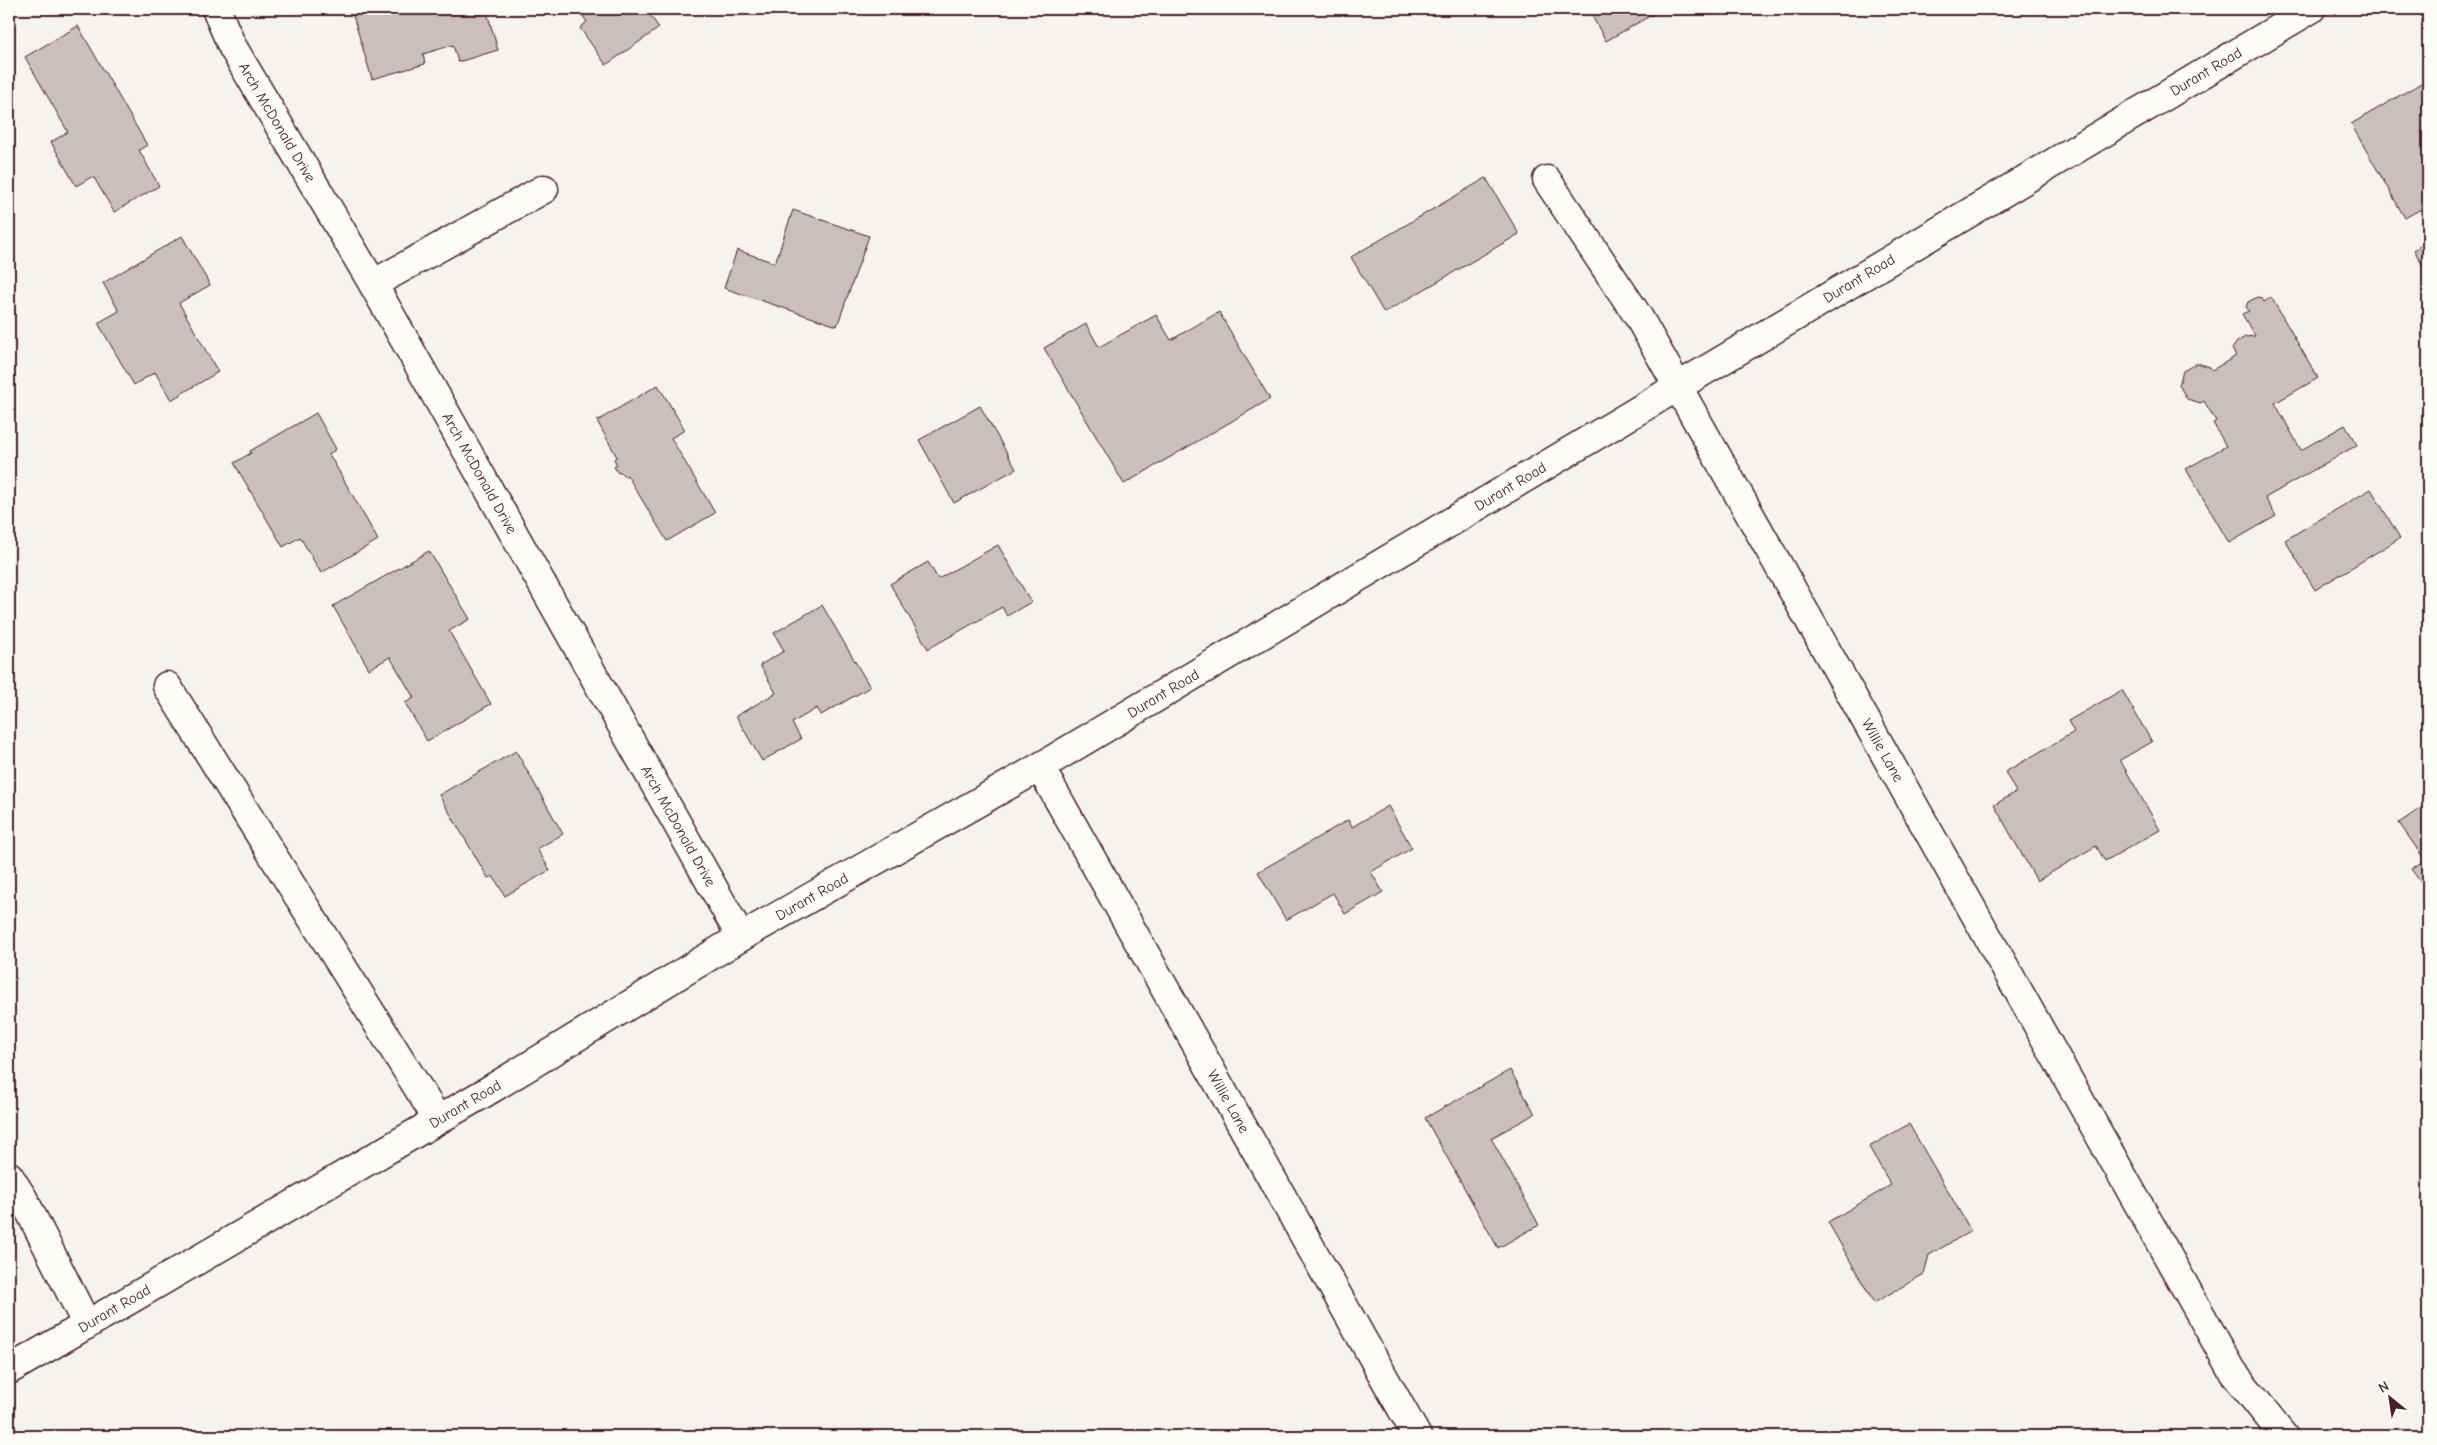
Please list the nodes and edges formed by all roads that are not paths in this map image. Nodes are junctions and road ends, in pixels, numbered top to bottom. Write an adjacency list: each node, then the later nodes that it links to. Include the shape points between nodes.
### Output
1 (216, 9): 5 (street, Arch McDonald Drive, via 232,46)
2 (2299, 12): 6 (street, Durant Road)
3 (1547, 180): 6 (street, Willie Lane, via 1638,316)
4 (544, 189): 5 (street)
5 (373, 284): 9 (street, Arch McDonald Drive)
6 (1677, 387): 8 (street, Durant Road); 15 (street, Willie Lane, via 2233,1372)
7 (167, 686): 10 (street)
8 (1040, 767): 9 (street, Durant Road); 14 (street, Willie Lane)
9 (741, 937): 10 (street, Durant Road)
10 (438, 1120): 12 (street, Durant Road)
11 (9, 1176): 12 (street)
12 (87, 1325): 13 (street, Durant Road)
13 (9, 1370)
14 (1417, 1436)
15 (2284, 1436)

